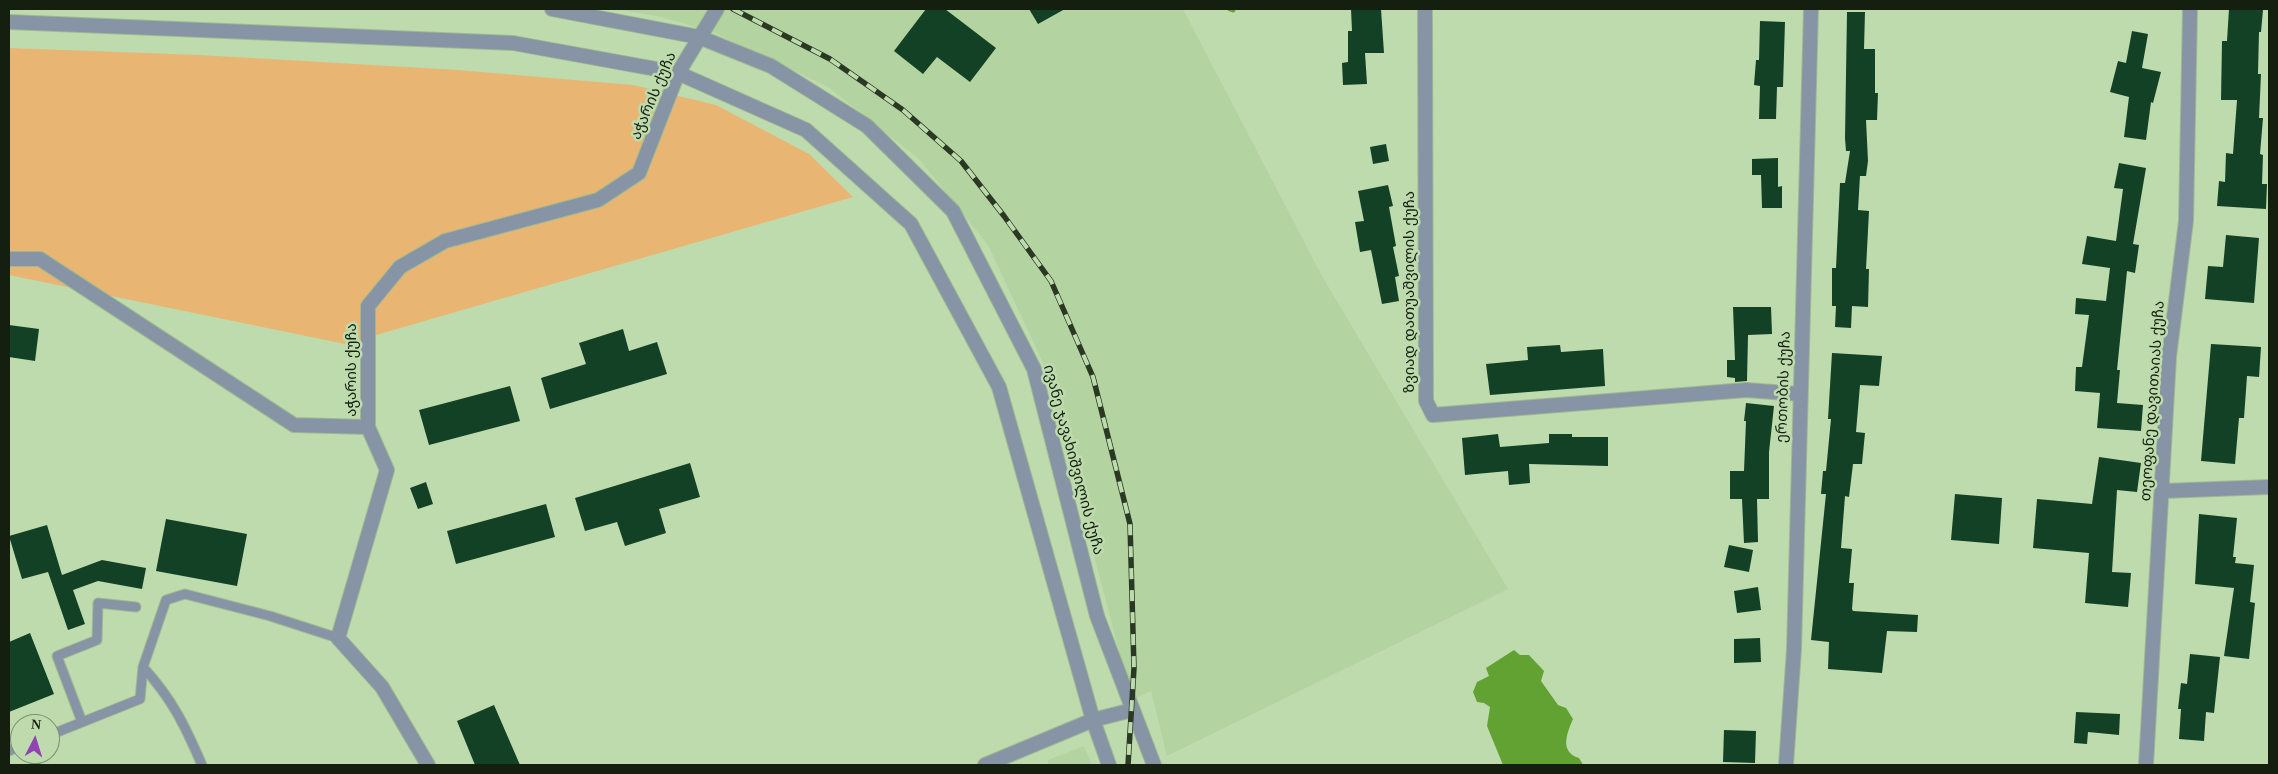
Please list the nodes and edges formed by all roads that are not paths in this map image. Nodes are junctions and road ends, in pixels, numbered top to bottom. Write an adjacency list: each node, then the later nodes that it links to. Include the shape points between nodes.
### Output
1 (552, 9): 7 (street, ივანე ჯავახიშვილის ქუჩა)
2 (717, 9): 7 (street, აჭარის ქუჩა)
3 (1425, 9): 10 (street, ზვიად დათუაშვილის ქუჩა, via 1426,401 1433,415 1746,390)
4 (1811, 9): 10 (street, ერთობის ქუჩა)
5 (2190, 9): 13 (street, თეოფანე დავითაიას ქუჩა, via 2186,221 2169,357)
6 (9, 22): 8 (street, via 513,43)
7 (699, 38): 8 (street, აჭარის ქუჩა); 17 (street, ივანე ჯავახიშვილის ქუჩა, via 771,66 867,126 953,211 1034,369 1097,616)
8 (678, 73): 11 (street, აჭარის ქუჩა, via 639,173 598,200 444,241 400,267 368,306); 18 (street, via 806,130 911,224 999,387)
9 (9, 259): 11 (street, via 40,259 294,425)
10 (1800, 394): 26 (street, ერთობის ქუჩა, via 1794,649)
11 (368, 427): 15 (street, აჭარის ქუჩა, via 387,470)
12 (2269, 487): 13 (street)
13 (2163, 491): 27 (street, თეოფანე დავითაიას ქუჩა)
14 (136, 607): 19 (lane, via 98,603 97,640 57,656)
15 (338, 638): 16 (lane, via 185,594 166,600); 22 (street, via 382,687)
16 (144, 667): 19 (lane, via 140,699); 21 (lane, via 182,719)
17 (1132, 710): 18 (street); 25 (street, ივანე ჯავახიშვილის ქუჩა)
18 (1093, 720): 23 (street); 24 (street)
19 (82, 722): 20 (lane)
20 (60, 731)
21 (202, 765)
22 (428, 765)
23 (985, 765)
24 (1109, 765)
25 (1154, 765)
26 (1786, 765)
27 (2146, 765)

